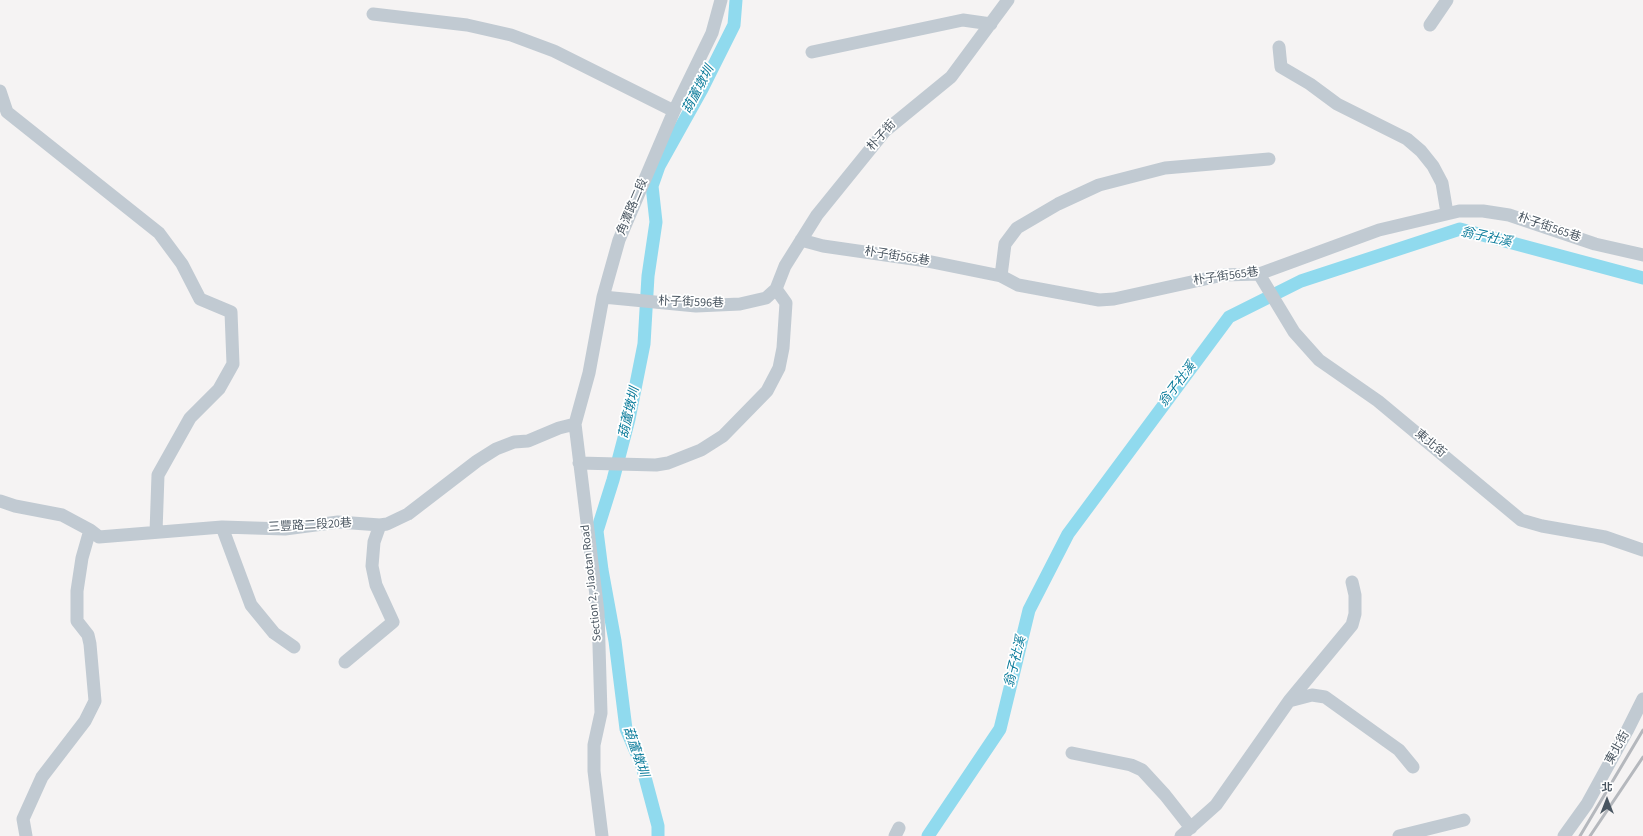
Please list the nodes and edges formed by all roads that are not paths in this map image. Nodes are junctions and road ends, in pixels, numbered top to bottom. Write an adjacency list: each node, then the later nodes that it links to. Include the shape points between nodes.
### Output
1 (721, 0): 10 (street, 角潭路二段, via 712,33)
2 (1008, 0): 5 (street, 朴子街)
3 (1447, 0): 6 (street)
4 (373, 14): 10 (street, via 468,25 511,34 554,51)
5 (991, 24): 8 (street, via 963,20); 13 (street, 朴子街, via 951,77 885,131 817,214)
6 (1430, 25)
7 (1279, 47): 12 (street, via 1281,67 1337,104 1407,139 1421,151 1433,166 1442,184)
8 (812, 52)
9 (0, 91): 25 (street, via 7,112 159,233 182,264 200,299 231,312 233,364 219,389 190,418 158,475)
10 (674, 111): 18 (street, 角潭路二段, via 618,240)
11 (1270, 159): 15 (street, via 1165,168 1099,185 1058,204 1017,228 1005,244)
12 (1446, 213): 14 (street, 朴子街565巷, via 1496,212 1595,244); 16 (street, 朴子街565巷, via 1379,230)
13 (801, 240): 15 (street, 朴子街565巷, via 823,246 927,261); 17 (street, 朴子街, via 785,266)
14 (1643, 255)
15 (1001, 276): 16 (street, 朴子街565巷, via 1018,284 1099,300 1223,275)
16 (1260, 277): 26 (street, 東北街, via 1294,332 1319,360 1378,401 1521,520 1605,537)
17 (776, 289): 18 (street, 朴子街596巷, via 766,298 740,304 696,306); 20 (street, via 786,303 779,368 767,391 723,436 701,450 668,463)
18 (603, 297): 19 (street, 角潭路二段)
19 (575, 424): 20 (street, Section 2, Jiaotan Road); 22 (street, 三豐路二段20巷, via 528,441 514,442 496,448 408,514)
20 (579, 463): 37 (street, Section 2, Jiaotan Road, via 598,612 601,713 594,745 594,771)
21 (0, 501): 24 (street, 三豐路二段20巷, via 62,515)
22 (380, 525): 23 (street, 三豐路二段20巷, via 338,522 285,529); 29 (street, via 374,542 372,566 376,585 393,622)
23 (222, 527): 25 (street, 三豐路二段20巷); 28 (street, via 251,605 274,633)
24 (90, 530): 25 (street, 三豐路二段20巷, via 99,537); 36 (street, via 77,591 77,621 88,635 95,701 85,721 42,777 23,819)
25 (156, 532)
26 (1643, 550)
27 (1352, 582): 31 (street, via 1355,608 1352,625)
28 (294, 647)
29 (345, 662)
30 (1643, 699): 39 (street, 東北街, via 1587,804)
31 (1289, 701): 33 (street, via 1312,695 1325,697 1399,750); 35 (street, via 1216,805)
32 (1072, 753): 35 (street, via 1131,765 1142,770 1165,795)
33 (1413, 767)
34 (1464, 820): 38 (street)
35 (1186, 832)
36 (26, 836)
37 (602, 836)
38 (1399, 836)
39 (1564, 836)

